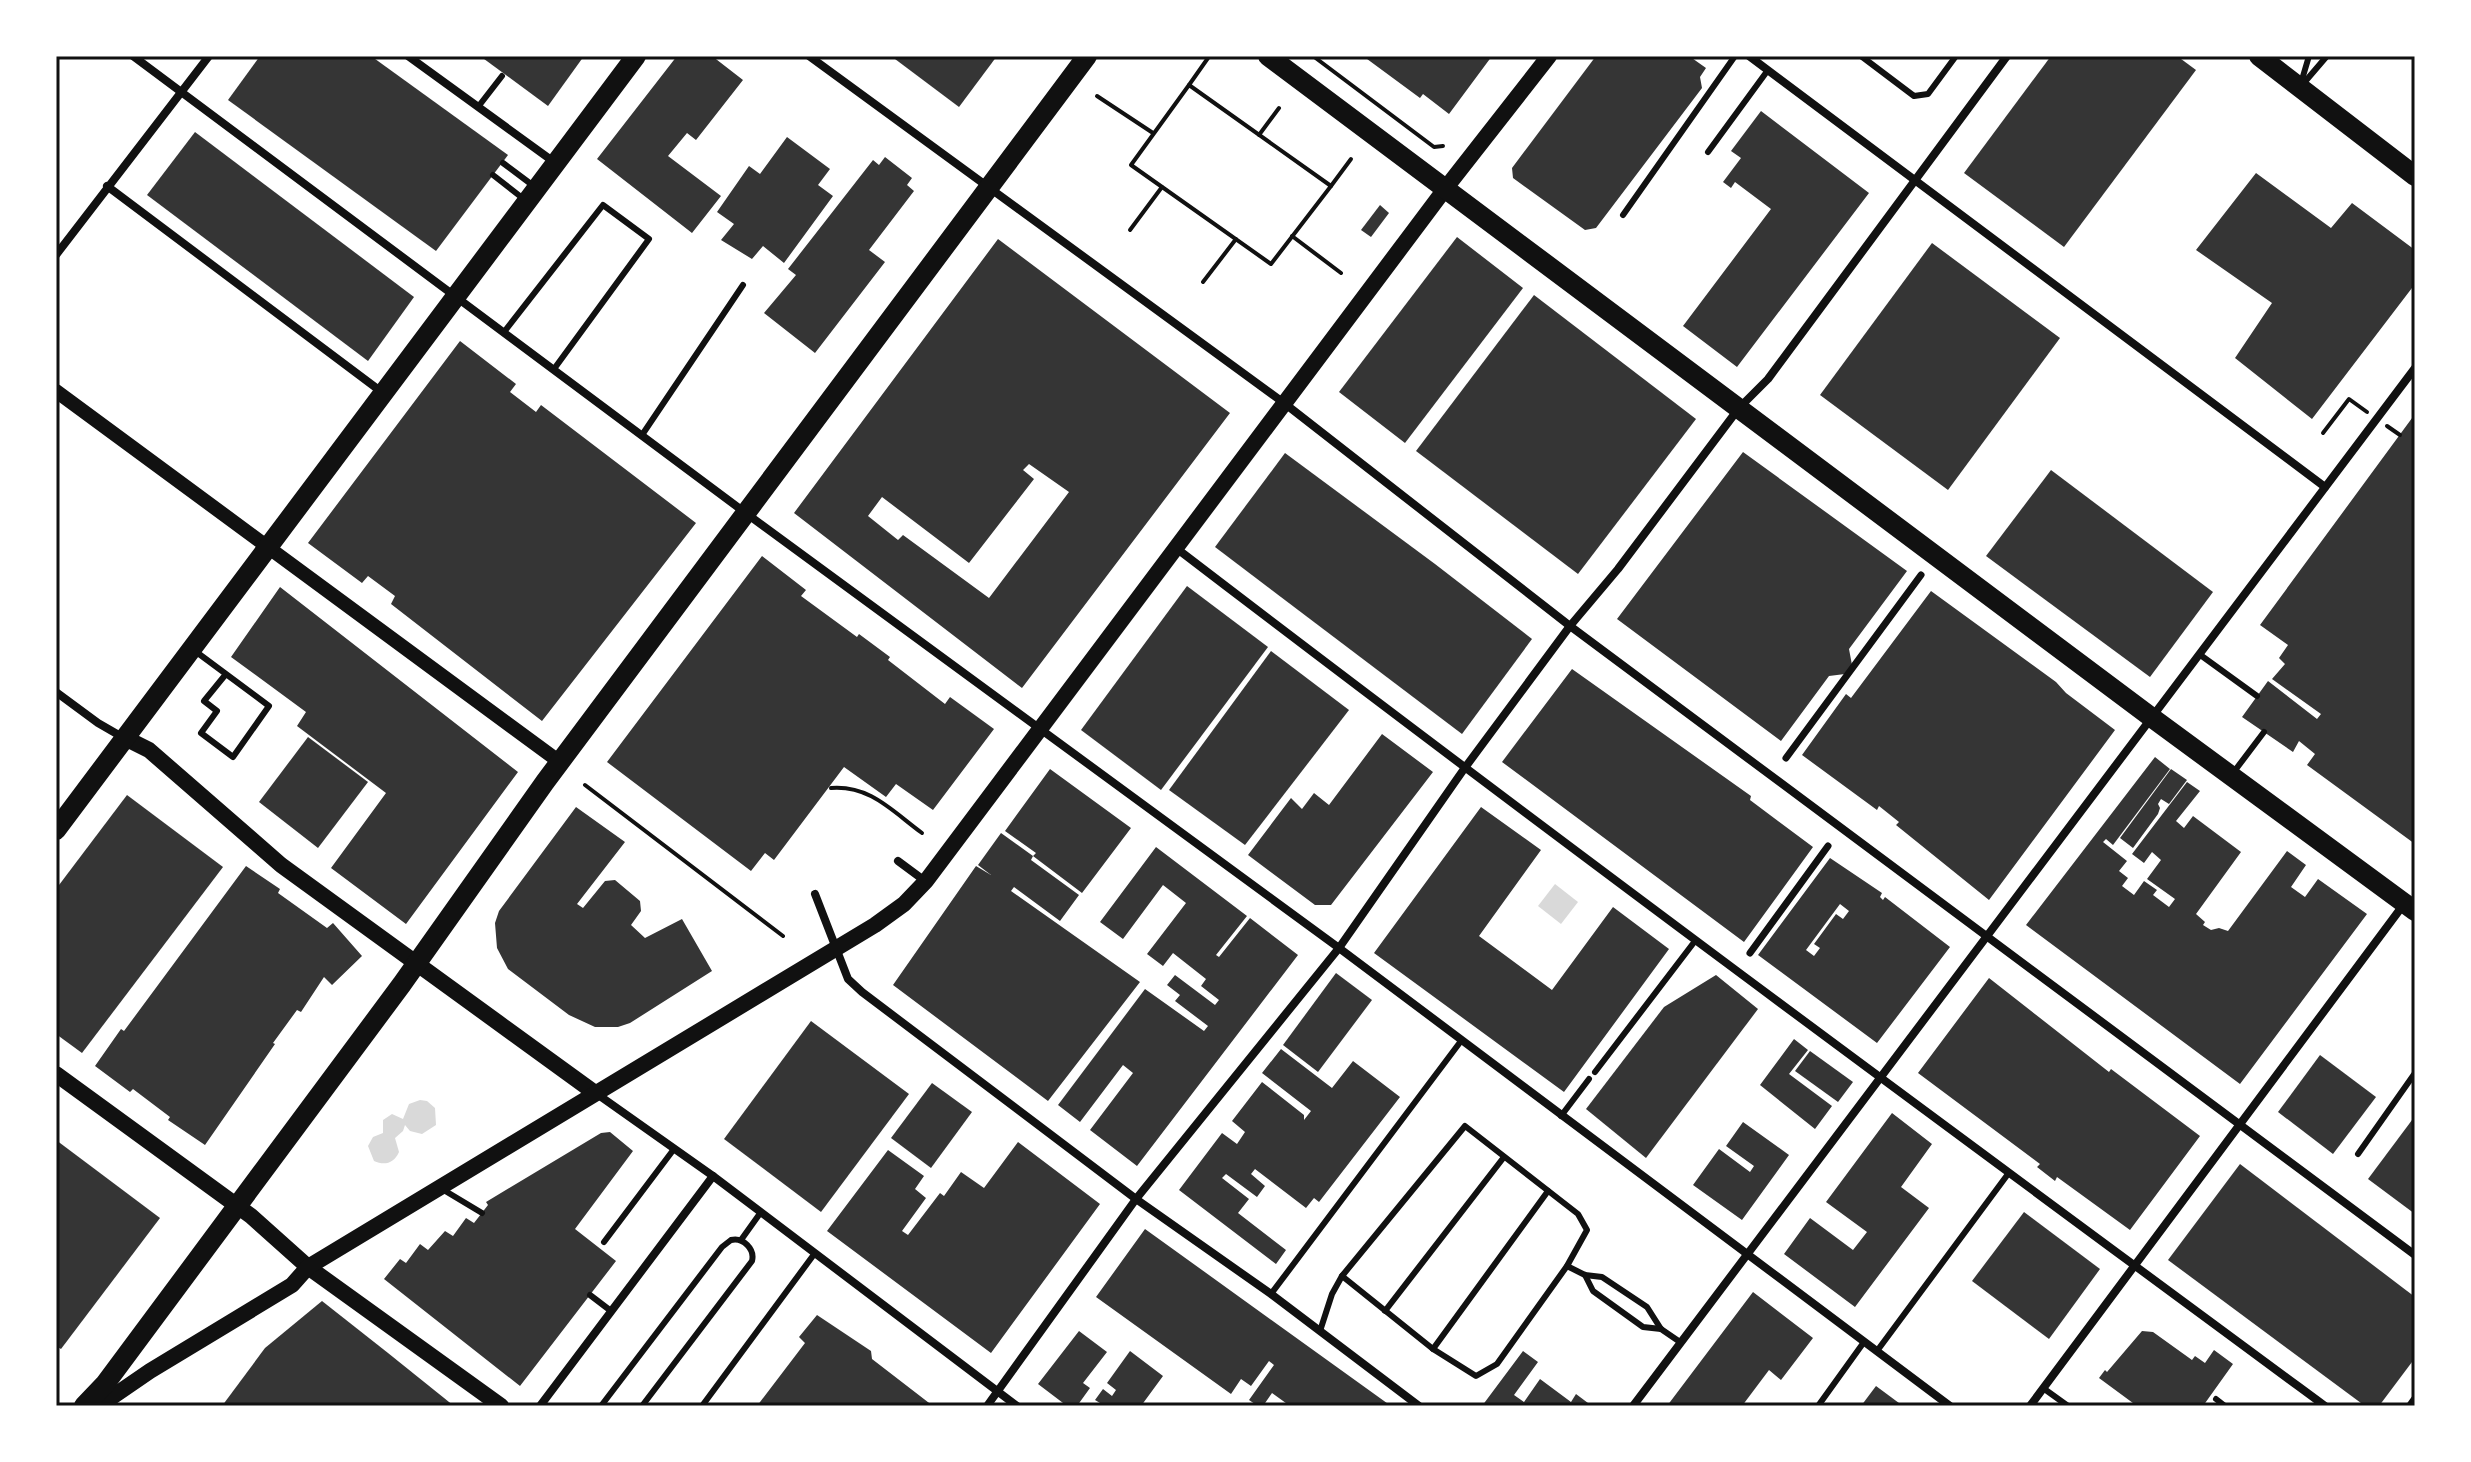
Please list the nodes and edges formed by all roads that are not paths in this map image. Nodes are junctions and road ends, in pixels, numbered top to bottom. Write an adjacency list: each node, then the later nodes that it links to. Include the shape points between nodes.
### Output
1 (133, 56): 20 (street)
2 (209, 56): 20 (street)
3 (408, 56): 21 (street)
4 (636, 56): 24 (main road)
5 (809, 56): 29 (street)
6 (1087, 56): 29 (main road)
7 (1268, 56): 30 (main road)
8 (1549, 56): 30 (main road)
9 (1735, 56): 32 (lane)
10 (1749, 56): 17 (street)
11 (1861, 56): 12 (lane, via 1914,96 1928,94)
12 (1956, 56)
13 (2007, 56): 27 (street)
14 (2259, 56): 19 (main road)
15 (2309, 56): 19 (lane)
16 (2327, 56): 19 (lane)
17 (1768, 70): 22 (lane); 27 (street)
18 (502, 76): 21 (lane)
19 (2300, 87): 26 (main road)
20 (181, 92): 28 (street); 35 (street)
21 (478, 107): 24 (street)
22 (1708, 152)
23 (503, 163): 31 (lane)
24 (555, 163): 31 (main road)
25 (493, 175): 31 (lane)
26 (2415, 176)
27 (1917, 181): 42 (street, via 1768,379); 44 (street)
28 (107, 186): 33 (street); 40 (street)
29 (990, 189): 41 (street); 45 (main road)
30 (1445, 189): 41 (main road); 42 (main road)
31 (532, 195): 35 (main road)
32 (1623, 215)
33 (56, 255)
34 (743, 285): 43 (lane)
35 (456, 296): 36 (street); 40 (main road)
36 (504, 332): 38 (street); 38 (lane, via 603,205 649,239)
37 (2415, 368): 44 (street)
38 (554, 369): 43 (street)
39 (56, 391): 46 (street)
40 (383, 394): 46 (main road)
41 (1284, 403): 47 (main road); 49 (street)
42 (1739, 408): 49 (street); 55 (main road)
43 (642, 435): 45 (street)
44 (2325, 487): 51 (street)
45 (747, 514): 56 (street); 60 (main road)
46 (268, 547): 50 (main road); 60 (street)
47 (1176, 548): 56 (main road); 61 (street)
48 (1921, 575): 59 (street)
49 (1570, 626): 61 (street); 69 (street)
50 (192, 649): 52 (lane); 58 (main road)
51 (2199, 654): 54 (lane); 55 (street)
52 (226, 674): 52 (lane, via 269,706 233,757 201,733 217,711 204,701)
53 (56, 692): 58 (street)
54 (2257, 696)
55 (2151, 717): 62 (main road); 69 (street)
56 (1042, 728): 66 (main road); 72 (street)
57 (2264, 732): 62 (lane)
58 (125, 738): 63 (main road); 74 (main road, via 149,750 281,865)
59 (1786, 758)
60 (561, 763): 74 (main road)
61 (1464, 769): 70 (street); 72 (street)
62 (2231, 775): 68 (main road)
63 (56, 830)
64 (1828, 846): 73 (street)
65 (898, 861): 66 (street)
66 (926, 881): 71 (main road, via 904,904)
67 (815, 894): 71 (street)
68 (2411, 902): 83 (street)
69 (1986, 935): 79 (street); 83 (street)
70 (1695, 941): 76 (lane); 79 (street)
71 (836, 947): 81 (main road); 91 (street, via 848,979 862,992)
72 (1339, 948): 75 (street); 91 (street)
73 (1750, 953)
74 (417, 963): 81 (main road); 92 (main road)
75 (1461, 1041): 82 (street); 105 (lane)
76 (1595, 1072)
77 (2415, 1073): 85 (lane)
78 (56, 1074): 92 (main road)
79 (1878, 1078): 87 (street); 98 (street)
80 (1589, 1079): 82 (lane)
81 (595, 1093): 84 (street); 89 (main road)
82 (1561, 1116): 98 (street)
83 (2239, 1123): 99 (street); 101 (street)
84 (674, 1149): 88 (street); 96 (lane)
85 (2358, 1154)
86 (1504, 1157): 90 (lane); 104 (lane, via 1465,1126); 108 (lane)
87 (2008, 1174): 101 (street); 114 (lane)
88 (713, 1176): 93 (street); 107 (street)
89 (439, 1187): 94 (lane); 102 (main road)
90 (1548, 1191): 100 (lane, via 1578,1214 1587,1230); 113 (lane)
91 (1136, 1199): 105 (street); 116 (street)
92 (237, 1206): 102 (main road); 120 (main road)
93 (761, 1212): 95 (lane); 97 (street)
94 (482, 1213)
95 (741, 1240): 124 (lane, via 722,1247); 125 (lane, via 750,1247 752,1261)
96 (604, 1242)
97 (815, 1253): 116 (street); 126 (lane)
98 (1745, 1254): 111 (street); 112 (street)
99 (2415, 1255)
100 (1567, 1266): 103 (lane); 113 (lane, via 1497,1364 1476,1376)
101 (2134, 1266): 115 (street); 119 (street)
102 (308, 1267): 121 (main road, via 292,1285); 122 (main road)
103 (1585, 1275): 109 (lane, via 1602,1277 1647,1307); 109 (lane, via 1593,1291 1643,1327)
104 (1342, 1276): 108 (lane); 110 (lane)
105 (1271, 1294): 110 (street)
106 (590, 1295): 107 (lane)
107 (611, 1311): 123 (street)
108 (1385, 1311): 113 (lane)
109 (1661, 1329): 111 (lane)
110 (1320, 1331): 129 (street)
111 (1680, 1342): 130 (street)
112 (1864, 1342): 114 (street); 131 (lane)
113 (1433, 1349)
114 (1877, 1351): 132 (street)
115 (2043, 1388): 133 (street); 134 (lane)
116 (997, 1391): 127 (street); 128 (street)
117 (2216, 1399): 135 (lane)
118 (2415, 1399): 136 (street)
119 (2321, 1405)
120 (84, 1406)
121 (99, 1406)
122 (501, 1406)
123 (540, 1406)
124 (601, 1406)
125 (642, 1406)
126 (702, 1406)
127 (987, 1406)
128 (1017, 1406)
129 (1419, 1406)
130 (1633, 1406)
131 (1818, 1406)
132 (1950, 1406)
133 (2030, 1406)
134 (2068, 1406)
135 (2225, 1406)
136 (2410, 1406)

